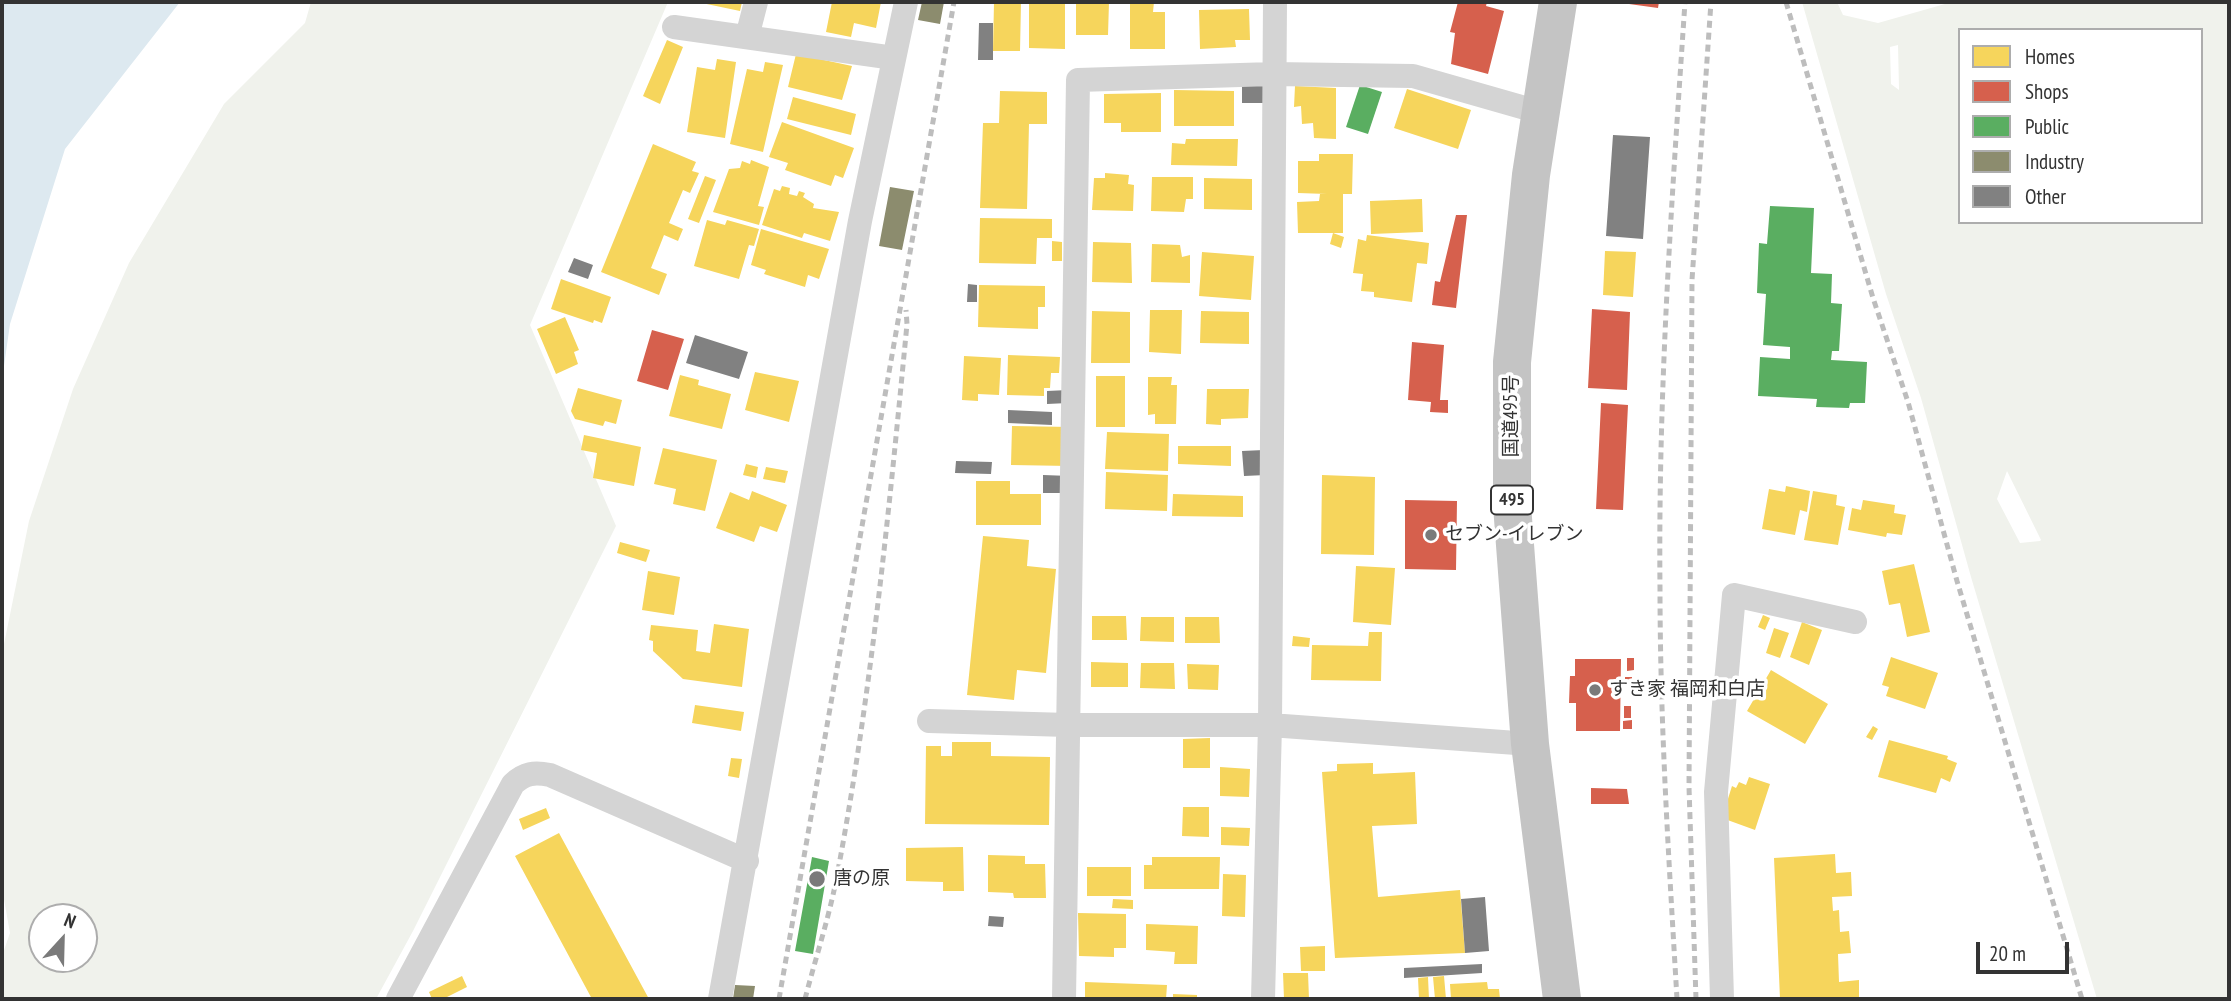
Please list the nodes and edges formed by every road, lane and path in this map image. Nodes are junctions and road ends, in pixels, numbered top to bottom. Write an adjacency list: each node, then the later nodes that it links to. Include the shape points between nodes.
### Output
1 (756, 2): 6 (street)
2 (906, 2): 7 (street)
3 (1275, 2): 8 (street)
4 (1558, 2): 9 (highway, 国道495号 / 495)
5 (674, 27): 6 (street)
6 (747, 37): 7 (street)
7 (894, 58): 15 (street, via 860,221)
8 (1273, 74): 9 (street, via 1413,76); 12 (street); 13 (street, via 1077,80)
9 (1539, 113): 14 (highway, 国道495号 / 495, via 1512,362 1512,505)
10 (1854, 622): 21 (street, via 1734,595 1716,792)
11 (929, 721): 13 (street)
12 (1270, 724): 13 (street); 14 (street); 19 (street)
13 (1068, 725): 18 (street)
14 (1530, 744): 20 (highway, 国道495号 / 495)
15 (747, 861): 16 (street, via 550,775 522,776); 17 (street)
16 (398, 999)
17 (720, 999)
18 (1064, 999)
19 (1263, 999)
20 (1562, 999)
21 (1722, 999)

